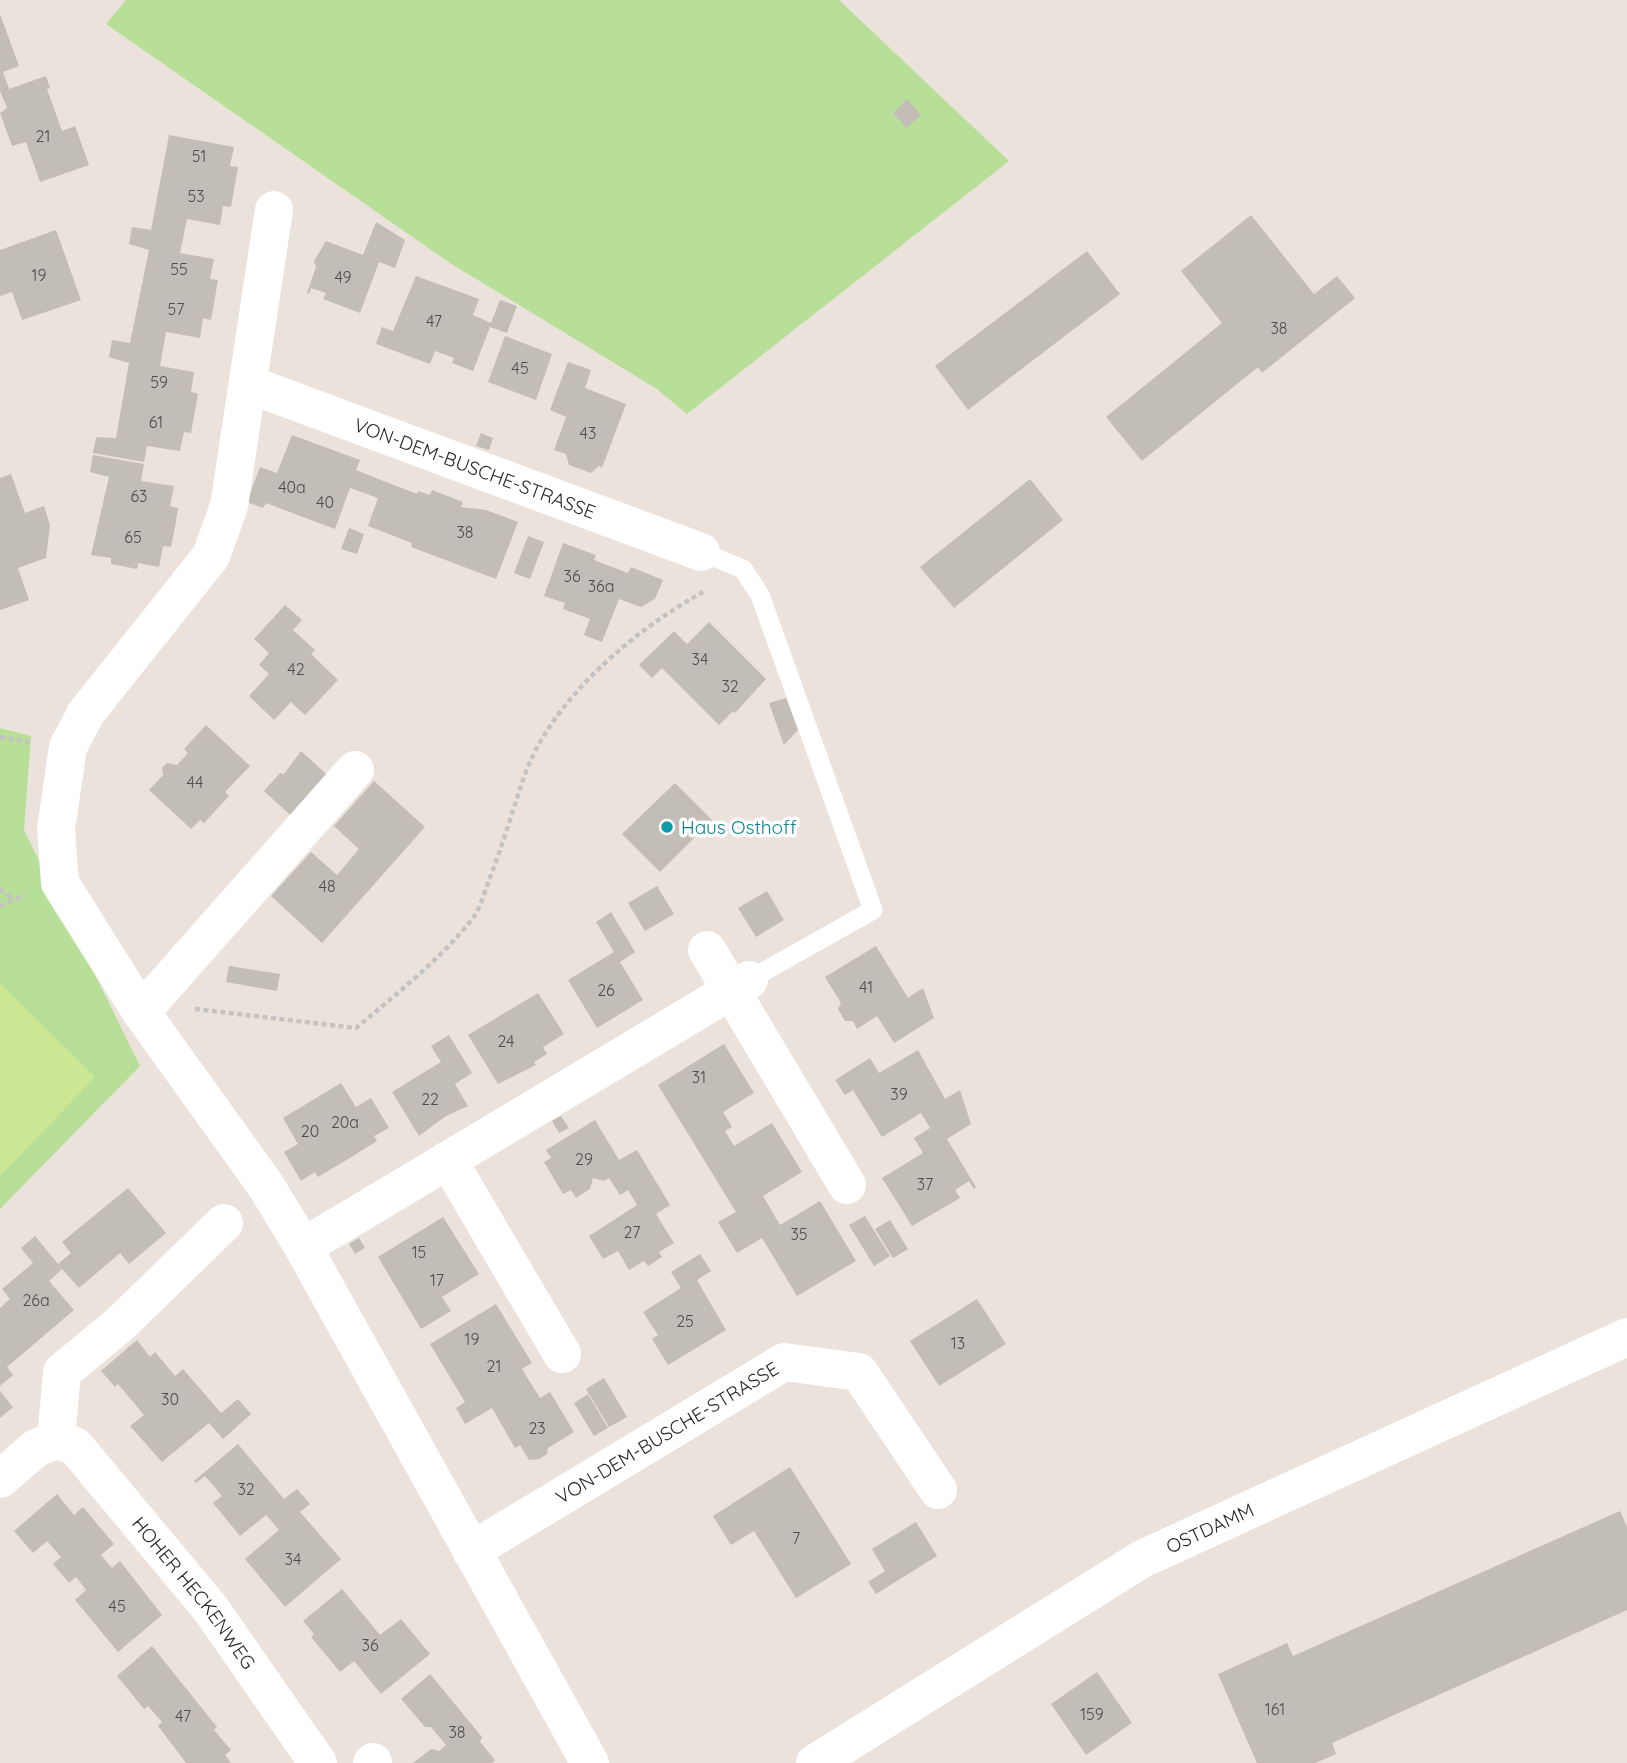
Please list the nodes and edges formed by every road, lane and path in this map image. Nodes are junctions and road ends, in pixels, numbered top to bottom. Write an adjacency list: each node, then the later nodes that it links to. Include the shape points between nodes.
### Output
1 (274, 210): 2 (street)
2 (248, 384): 3 (street, VON-DEM-BUSCHE-STRASSE); 10 (street, via 229,506 211,556 86,713 68,747 56,829 60,883)
3 (701, 552): 4 (lane)
4 (744, 569): 9 (lane, via 764,607 873,910); 10 (path, via 651,623 552,722 535,747 476,914 399,993 356,1028 166,1005)
5 (355, 770): 10 (street)
6 (0, 889): 7 (path)
7 (14, 899)
8 (707, 950): 9 (street)
9 (740, 986): 11 (street); 12 (street)
10 (141, 1012): 14 (street, via 266,1186)
11 (448, 1160): 14 (street); 16 (street)
12 (847, 1185)
13 (224, 1223): 17 (street, via 120,1324 62,1372)
14 (303, 1247): 20 (street)
15 (1627, 1337): 23 (street, OSTDAMM, via 1142,1559)
16 (562, 1354)
17 (56, 1440): 18 (street, via 36,1448); 21 (street, HOHER HECKENWEG, via 75,1446 209,1608)
18 (0, 1479)
19 (938, 1490): 20 (street, VON-DEM-BUSCHE-STRASSE, via 859,1372 784,1362)
20 (471, 1551): 22 (street)
21 (318, 1763)
22 (590, 1763)
23 (815, 1763)

